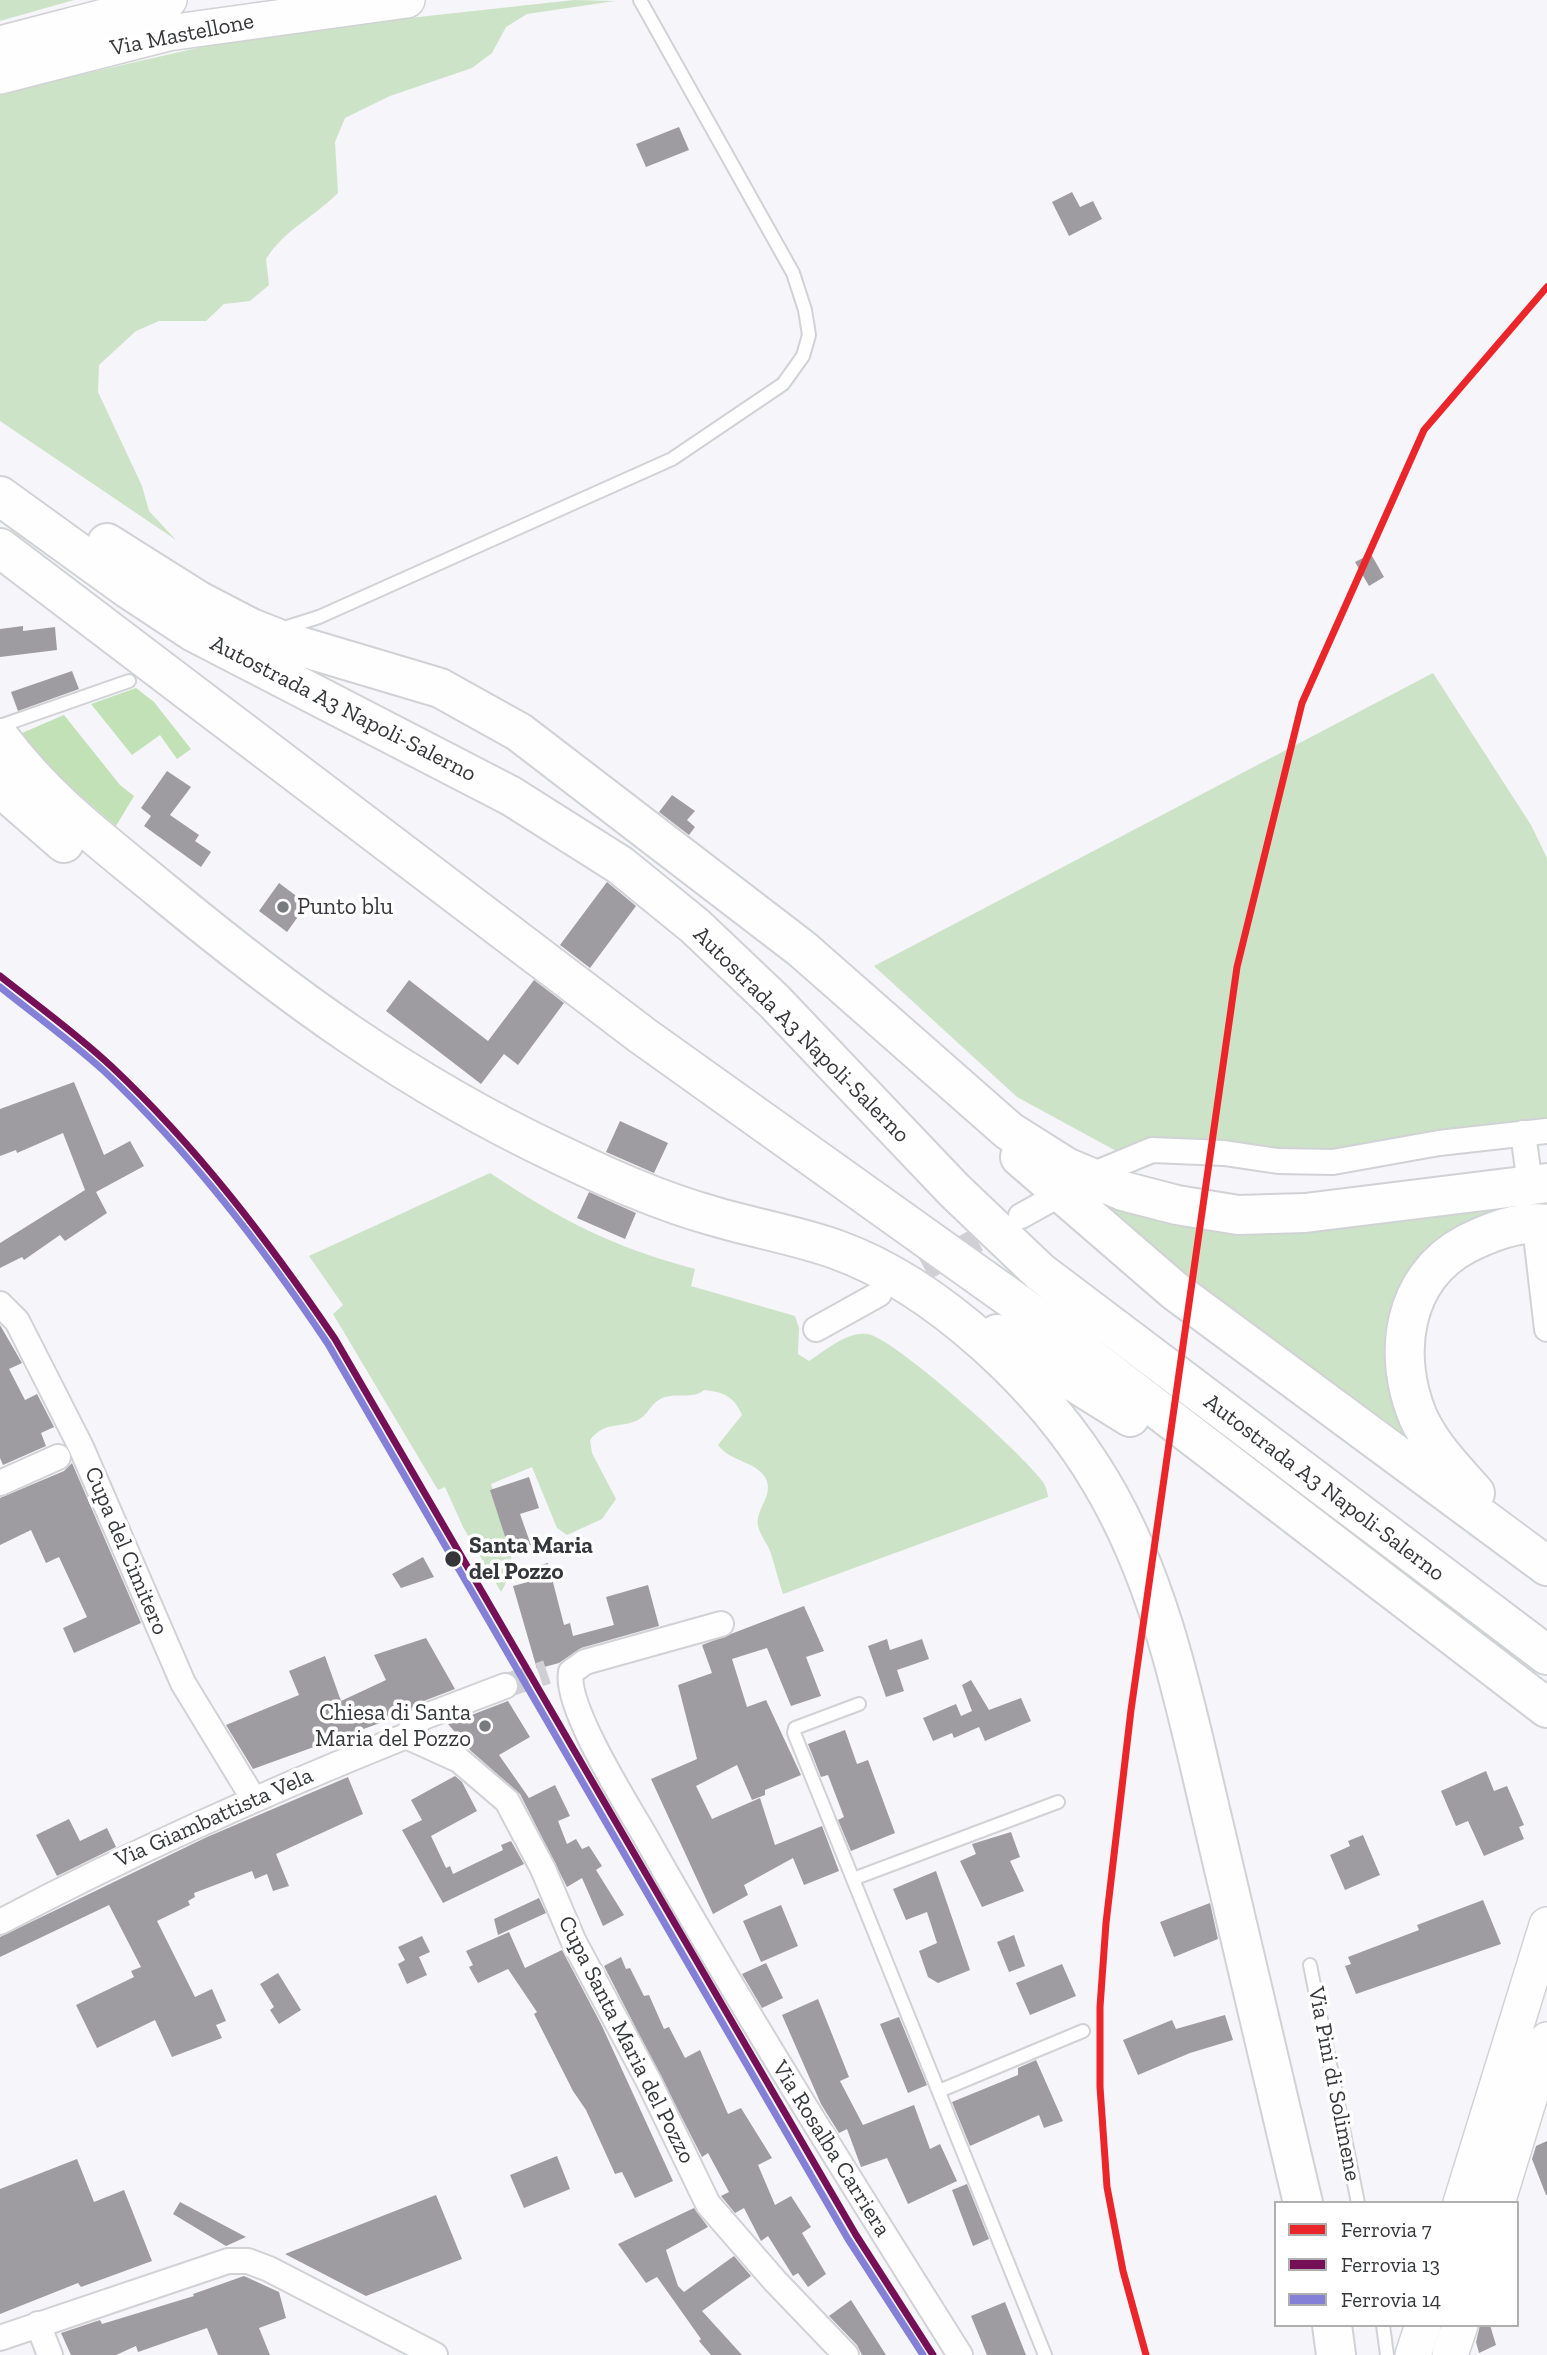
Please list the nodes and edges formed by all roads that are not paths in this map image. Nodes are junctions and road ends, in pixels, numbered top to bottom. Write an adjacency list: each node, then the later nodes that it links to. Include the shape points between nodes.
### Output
1 (407, 0): 3 (street, Via Mastellone)
2 (640, 0): 9 (lane, via 793,273 805,310 808,335 803,356 783,384 672,459 355,601)
3 (166, 12): 4 (street, Via Mastellone); 5 (street, Via Mastellone)
4 (0, 44)
5 (0, 76)
6 (0, 470): 14 (highway, via 140,565 251,628 440,688 519,732 792,941)
7 (0, 496): 30 (highway, Autostrada A3 Napoli-Salerno, via 192,631 499,790 620,865 695,926 774,1001 954,1190 1040,1272)
8 (0, 548): 27 (highway, Autostrada A3 Napoli-Salerno, via 643,1036 1045,1323)
9 (280, 629)
10 (129, 681): 11 (lane)
11 (1, 735): 13 (highway, via 57,805)
12 (0, 787): 13 (highway, via 44,828 136,894)
13 (257, 970): 21 (highway, via 418,1082 557,1154 673,1204 835,1249)
14 (895, 1032): 17 (highway, via 1009,1131 1066,1167 1123,1191 1177,1205 1238,1215 1305,1213); 28 (highway, via 1029,1167 1175,1292)
15 (1535, 1132): 16 (street, via 1333,1162 1152,1150); 17 (street)
16 (1104, 1170)
17 (1537, 1177)
18 (1048, 1201): 19 (street)
19 (1021, 1216)
20 (1541, 1229): 24 (street); 28 (highway, via 1536,1222 1492,1231 1449,1253 1420,1289 1404,1330 1405,1372 1418,1416 1435,1448)
21 (884, 1283): 23 (street); 27 (highway, via 1053,1367); 44 (highway, via 934,1304 999,1355 1056,1414 1101,1481 1138,1551 1156,1596 1185,1705)
22 (0, 1304): 35 (street, Cupa del Cimitero, via 17,1321 81,1447 183,1684)
23 (816, 1329)
24 (1547, 1329)
25 (58, 1457): 26 (street)
26 (0, 1483)
27 (1346, 1554): 33 (highway, Autostrada A3 Napoli-Salerno)
28 (1535, 1557)
29 (720, 1624): 57 (street, Via Rosalba Carriera, via 559,1672 732,1991)
30 (1547, 1655)
31 (505, 1686): 34 (street, Via Giambattista Vela, via 421,1718)
32 (859, 1704): 37 (lane, via 793,1730)
33 (1547, 1708)
34 (406, 1736): 35 (street, Via Giambattista Vela); 56 (street, Cupa Santa Maria del Pozzo, via 458,1760 507,1801 708,2204)
35 (253, 1798): 38 (street, Via Giambattista Vela, via 107,1865)
36 (1058, 1802): 37 (lane)
37 (853, 1879): 43 (lane)
38 (0, 1922)
39 (1547, 1925): 46 (street)
40 (1310, 1965): 45 (lane, Via Pini di Solimene)
41 (1083, 2031): 43 (lane)
42 (1547, 2040): 47 (street)
43 (939, 2091): 58 (lane)
44 (1303, 2201)
45 (1358, 2201)
46 (1462, 2201)
47 (1498, 2201)
48 (38, 2324): 53 (street); 54 (street); 55 (street, via 228,2261 248,2261)
49 (1332, 2327): 59 (highway)
50 (1383, 2327): 60 (lane)
51 (1422, 2327): 61 (street)
52 (1459, 2327): 62 (street)
53 (0, 2338)
54 (50, 2355)
55 (435, 2355)
56 (846, 2355)
57 (960, 2355)
58 (1045, 2355)
59 (1336, 2355)
60 (1387, 2355)
61 (1413, 2355)
62 (1450, 2355)

